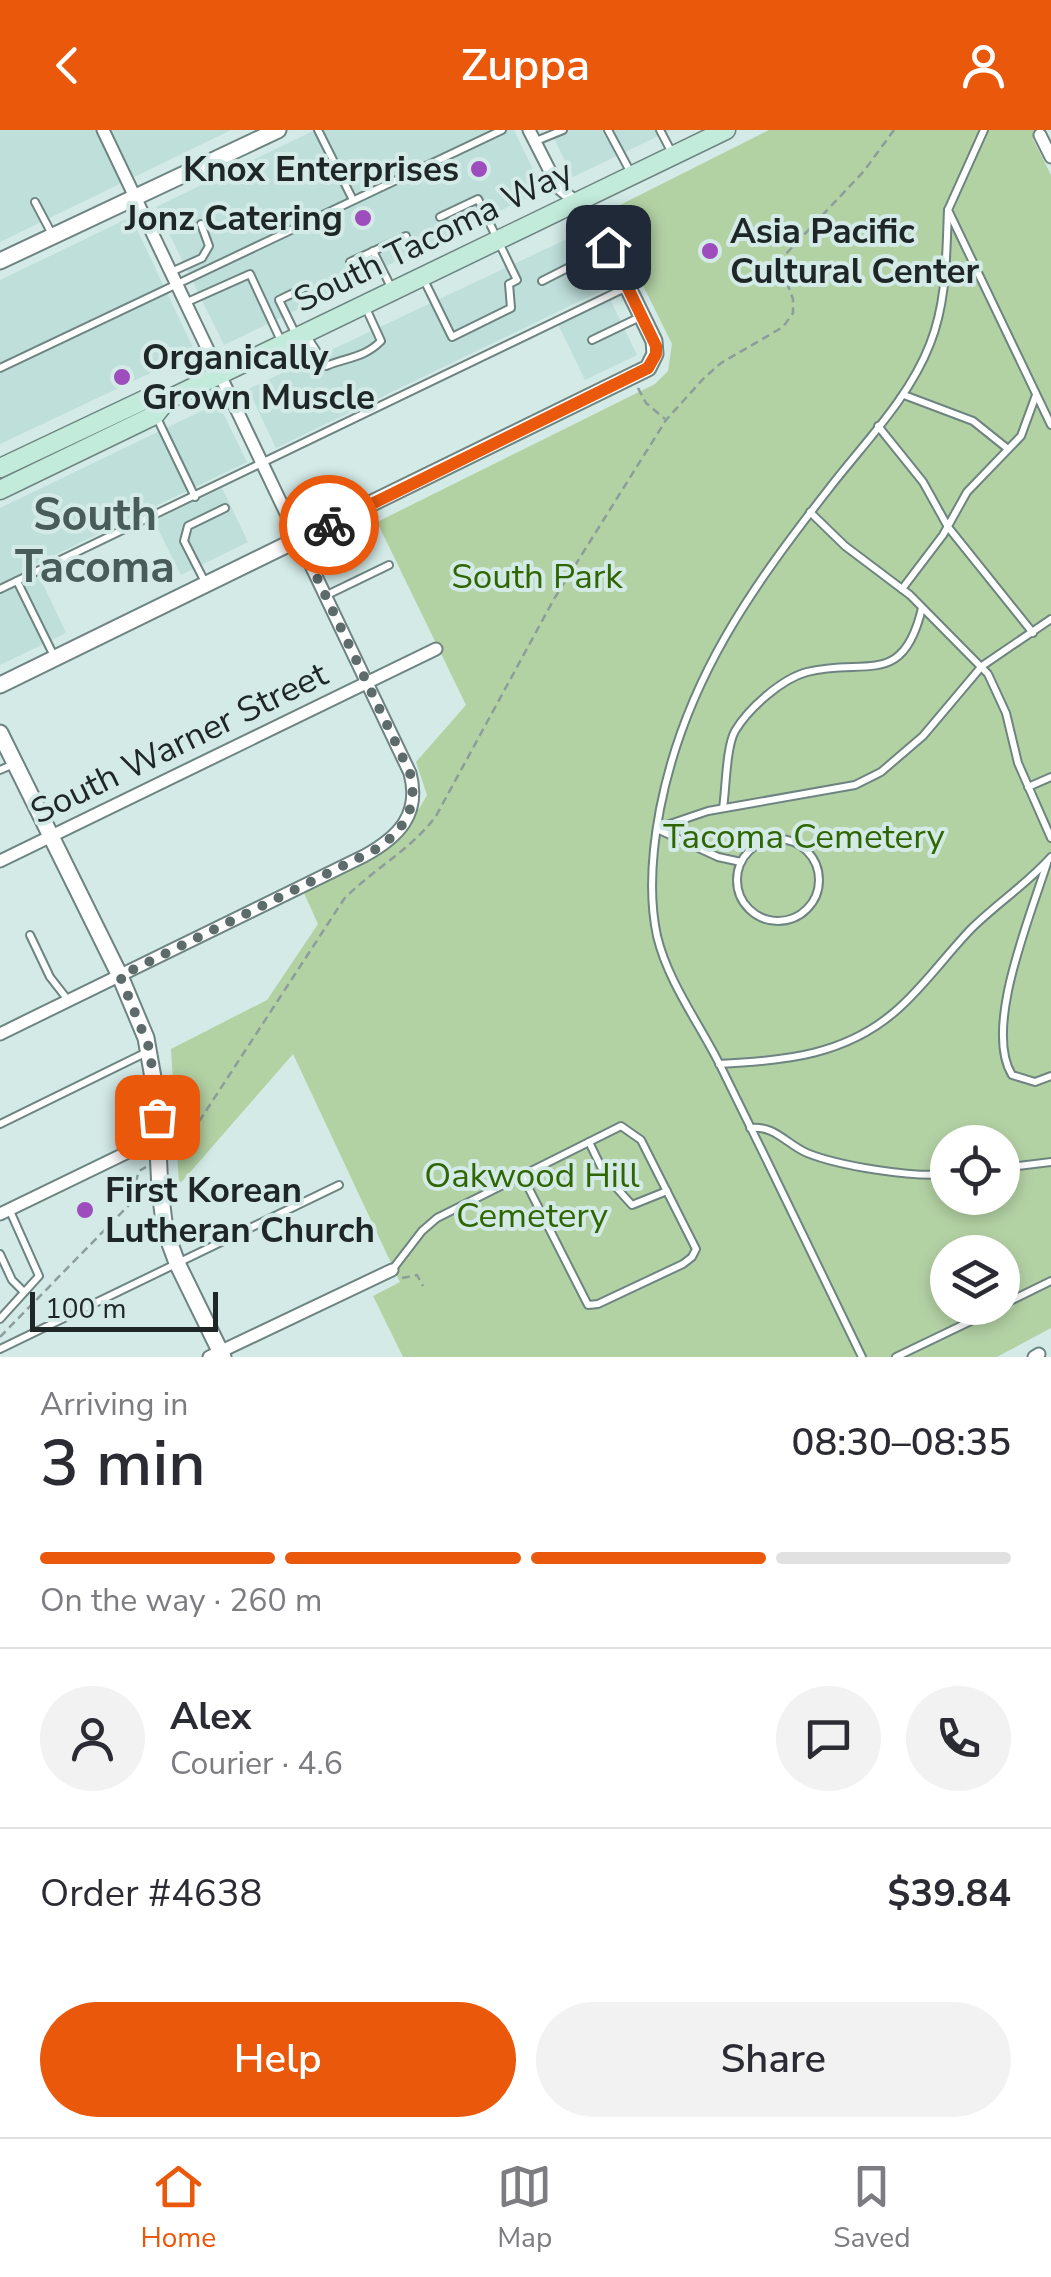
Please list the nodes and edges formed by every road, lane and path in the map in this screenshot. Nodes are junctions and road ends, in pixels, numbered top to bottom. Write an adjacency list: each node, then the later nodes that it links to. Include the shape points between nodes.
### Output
1 (102, 130): 16 (street)
2 (278, 130): 16 (street)
3 (318, 130): 17 (lane)
4 (502, 130): 17 (lane)
5 (563, 130): 12 (lane)
6 (608, 130): 15 (lane)
7 (660, 130): 13 (lane)
8 (726, 130): 13 (main road, South Tacoma Way)
9 (894, 130): 28 (path)
10 (984, 130): 20 (lane)
11 (1045, 132): 14 (street)
12 (532, 136): 19 (street, via 558,187)
13 (673, 156): 15 (main road, South Tacoma Way)
14 (1051, 157)
15 (632, 176): 19 (main road, South Tacoma Way)
16 (135, 198): 23 (street); 31 (street)
17 (353, 200): 31 (lane)
18 (35, 202): 23 (lane)
19 (577, 203): 25 (main road, South Tacoma Way); 26 (street, via 593,216)
20 (948, 210): 46 (lane); 47 (lane, via 940,312)
21 (440, 217): 25 (lane, via 478,199)
22 (201, 224): 31 (lane, via 209,246)
23 (54, 236): 29 (street)
24 (406, 236): 27 (lane)
25 (498, 241): 32 (main road, South Tacoma Way); 32 (lane, via 516,280 509,284 511,308 452,337)
26 (608, 247): 34 (lane); 36 (street)
27 (374, 251): 30 (lane); 37 (lane)
28 (783, 260): 33 (path); 49 (path, via 792,314 712,370)
29 (0, 261)
30 (350, 262)
31 (172, 278): 38 (street); 43 (lane)
32 (422, 278): 37 (main road, South Tacoma Way)
33 (759, 278)
34 (542, 281)
35 (306, 287): 41 (lane, via 279,300)
36 (627, 287): 40 (street); 53 (lane)
37 (393, 292): 39 (main road, South Tacoma Way)
38 (184, 303): 41 (lane, via 250,274); 44 (street)
39 (365, 305): 41 (main road, South Tacoma Way); 41 (lane, via 381,341 367,354 326,366)
40 (641, 316): 42 (lane); 45 (street, via 656,346 651,365)
41 (295, 339): 44 (main road, South Tacoma Way)
42 (592, 340)
43 (0, 368)
44 (219, 376): 48 (main road, South Tacoma Way); 53 (street)
45 (632, 377): 49 (path, via 646,403); 60 (street)
46 (1036, 394): 50 (lane); 52 (lane, via 1021,436)
47 (904, 395): 51 (lane); 52 (lane, via 973,420)
48 (161, 408): 54 (main road, South Tacoma Way, via 144,400); 55 (main road, South Tacoma Way); 56 (lane)
49 (666, 420): 97 (path, via 554,599 436,816 344,900 188,1140)
50 (1051, 425)
51 (878, 426): 58 (lane); 59 (lane, via 923,482)
52 (1009, 449): 59 (lane, via 967,492)
53 (262, 465): 56 (lane); 60 (street)
54 (0, 468)
55 (0, 490)
56 (195, 497): 62 (lane)
57 (225, 508): 63 (lane, via 188,526 184,541)
58 (810, 512): 65 (lane); 80 (lane, via 723,637 679,732)
59 (948, 527): 65 (lane); 69 (lane)
60 (299, 540): 63 (street); 66 (street)
61 (389, 565): 66 (lane)
62 (17, 581): 64 (lane); 71 (lane)
63 (206, 586): 71 (street)
64 (0, 589)
65 (902, 589): 67 (lane)
66 (326, 596): 73 (street)
67 (922, 607): 72 (lane); 79 (lane, via 907,649 887,662 806,672 753,709 733,734)
68 (1051, 619): 69 (lane)
69 (1032, 634): 72 (lane)
70 (436, 650): 73 (street, South Warner Street)
71 (55, 658): 74 (street)
72 (982, 666): 78 (lane, via 998,691); 79 (lane, via 923,736 881,772 856,784)
73 (367, 683): 81 (street, South Warner Street); 87 (street, via 410,773 414,804 398,831 382,845)
74 (0, 685)
75 (0, 733): 76 (street)
76 (8, 767): 81 (street)
77 (1051, 776): 78 (lane)
78 (1028, 788): 82 (lane)
79 (723, 808): 80 (lane)
80 (656, 828): 85 (lane); 91 (lane, via 651,886 657,935)
81 (51, 836): 84 (street, South Warner Street); 87 (street)
82 (1051, 838)
83 (1049, 859): 91 (lane, via 898,1009 859,1038 784,1062); 92 (lane, via 1002,1011 1004,1062 1012,1075 1034,1082)
84 (0, 861)
85 (741, 862): 85 (lane, via 741,897 760,916 795,917 814,898 818,872 796,844 769,840)
86 (30, 935): 88 (lane)
87 (120, 976): 88 (street); 90 (street)
88 (69, 1001): 89 (street)
89 (0, 1034)
90 (150, 1050): 93 (lane); 95 (street)
91 (719, 1064): 94 (lane)
92 (1051, 1076)
93 (0, 1124)
94 (750, 1128): 101 (lane, via 778,1133 806,1153); 118 (lane)
95 (157, 1138): 105 (street); 107 (street, via 166,1230)
96 (588, 1142): 102 (lane); 104 (lane, via 632,1205); 104 (lane, via 622,1126 630,1129)
97 (173, 1151)
98 (1051, 1162): 99 (lane)
99 (1020, 1166)
100 (143, 1169): 115 (path, via 129,1205)
101 (930, 1174)
102 (522, 1176): 104 (lane, via 588,1305 692,1257 696,1248); 108 (lane, via 437,1218)
103 (339, 1185): 107 (lane)
104 (667, 1191)
105 (5, 1212): 111 (lane, via 39,1272)
106 (0, 1254): 111 (lane)
107 (177, 1263): 116 (lane); 117 (street)
108 (394, 1274): 110 (path, via 417,1276); 117 (street)
109 (1051, 1282): 112 (lane)
110 (423, 1286)
111 (24, 1292): 113 (lane)
112 (1020, 1297)
113 (0, 1319)
114 (961, 1325): 119 (lane)
115 (0, 1337)
116 (0, 1349)
117 (217, 1355)
118 (862, 1357)
119 (896, 1357)

